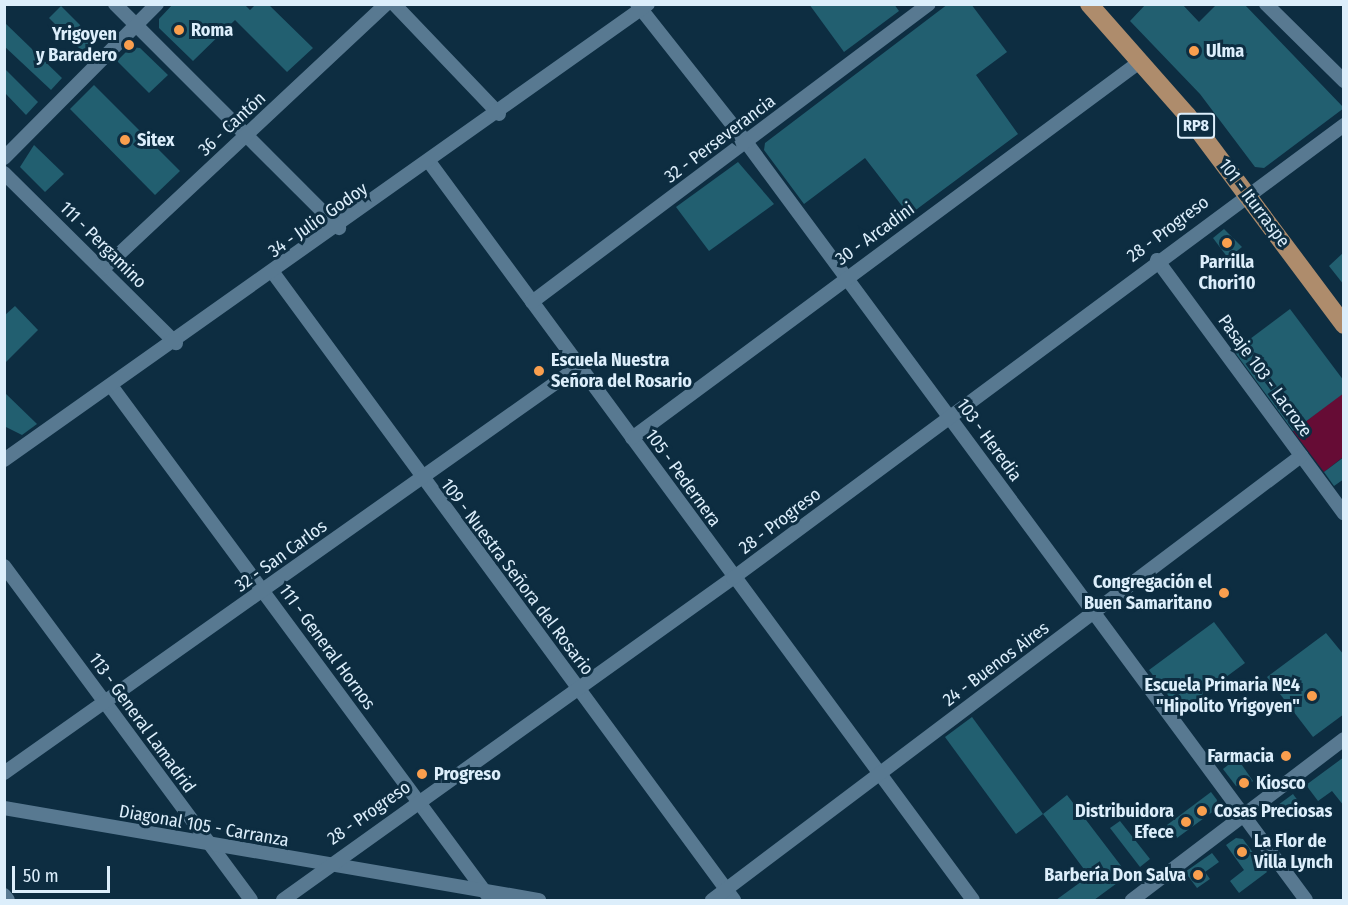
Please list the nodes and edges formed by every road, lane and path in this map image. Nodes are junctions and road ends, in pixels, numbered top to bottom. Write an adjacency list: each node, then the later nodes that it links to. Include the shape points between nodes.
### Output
1 (115, 4): 9 (street)
2 (157, 4): 9 (street)
3 (386, 4): 14 (street, 36 - Cantón)
4 (394, 4): 12 (street)
5 (929, 4): 15 (street, 32 - Perseverancia)
6 (1089, 4): 10 (main road, 101 - Iturraspe / RP8)
7 (1266, 4): 11 (street)
8 (642, 6): 12 (street, 34 - Julio Godoy); 15 (street, 103 - Heredia)
9 (137, 26): 14 (street); 16 (street)
10 (1141, 61): 19 (main road, 101 - Iturraspe / RP8); 24 (street, 30 - Arcadini)
11 (1344, 81)
12 (499, 114): 17 (street, 34 - Julio Godoy)
13 (1344, 125): 19 (street, 28 - Progreso)
14 (248, 134): 20 (street); 22 (street, 36 - Cantón)
15 (746, 142): 24 (street, 103 - Heredia); 25 (street, 32 - Perseverancia)
16 (4, 158)
17 (430, 163): 20 (street, 34 - Julio Godoy); 25 (street, 105 - Pedernera)
18 (4, 173): 22 (street, 111 - Pergamino)
19 (1247, 193): 21 (street, 28 - Progreso); 26 (main road, 101 - Iturraspe / RP8)
20 (339, 228): 23 (street, 34 - Julio Godoy)
21 (1157, 260): 30 (street, 28 - Progreso); 33 (street, Pasaje 103 - Lacroze)
22 (103, 269): 27 (street, 111 - Pergamino)
23 (274, 274): 27 (street, 34 - Julio Godoy); 34 (street, 109 - Nuestra Señora del Rosario)
24 (847, 277): 30 (street, 103 - Heredia); 31 (street, 30 - Arcadini)
25 (532, 302): 28 (street, 105 - Pedernera)
26 (1344, 325)
27 (177, 343): 29 (street, 34 - Julio Godoy)
28 (578, 367): 31 (street, 105 - Pedernera); 34 (street, 32 - San Carlos)
29 (112, 387): 32 (street, 34 - Julio Godoy); 38 (street, 111 - General Hornos)
30 (950, 417): 37 (street, 28 - Progreso); 39 (street, 103 - Heredia)
31 (632, 438): 37 (street, 105 - Pedernera)
32 (7, 453)
33 (1301, 456): 35 (street, Pasaje 103 - Lacroze); 39 (street, 24 - Buenos Aires)
34 (420, 477): 38 (street, 32 - San Carlos); 40 (street, 109 - Nuestra Señora del Rosario)
35 (1344, 514)
36 (4, 566): 41 (street, 113 - General Lamadrid)
37 (733, 578): 40 (street, 28 - Progreso); 44 (street, 105 - Pedernera)
38 (263, 591): 41 (street, 32 - San Carlos); 45 (street, 111 - General Hornos)
39 (1093, 613): 44 (street, 24 - Buenos Aires); 47 (street, 103 - Heredia)
40 (578, 688): 45 (street, 28 - Progreso); 51 (street, 109 - Nuestra Señora del Rosario)
41 (105, 703): 43 (street, 32 - San Carlos); 48 (street, 113 - General Lamadrid)
42 (1344, 739): 47 (street)
43 (4, 773)
44 (879, 774): 51 (street, 24 - Buenos Aires); 58 (street, 105 - Pedernera)
45 (417, 801): 49 (street, 28 - Progreso); 52 (street, 111 - General Hornos)
46 (4, 808): 48 (street, Diagonal 105 - Carranza)
47 (1244, 817): 59 (street); 60 (street, 103 - Heredia)
48 (211, 847): 49 (street, Diagonal 105 - Carranza); 54 (street, 113 - General Lamadrid)
49 (325, 866): 52 (street, Diagonal 105 - Carranza); 55 (street, 28 - Progreso)
50 (4, 895): 53 (street)
51 (730, 895): 57 (street, 24 - Buenos Aires)
52 (488, 897): 56 (street, Diagonal 105 - Carranza)
53 (9, 900)
54 (251, 900)
55 (283, 900)
56 (539, 900)
57 (712, 900)
58 (973, 900)
59 (1132, 900)
60 (1306, 900)

